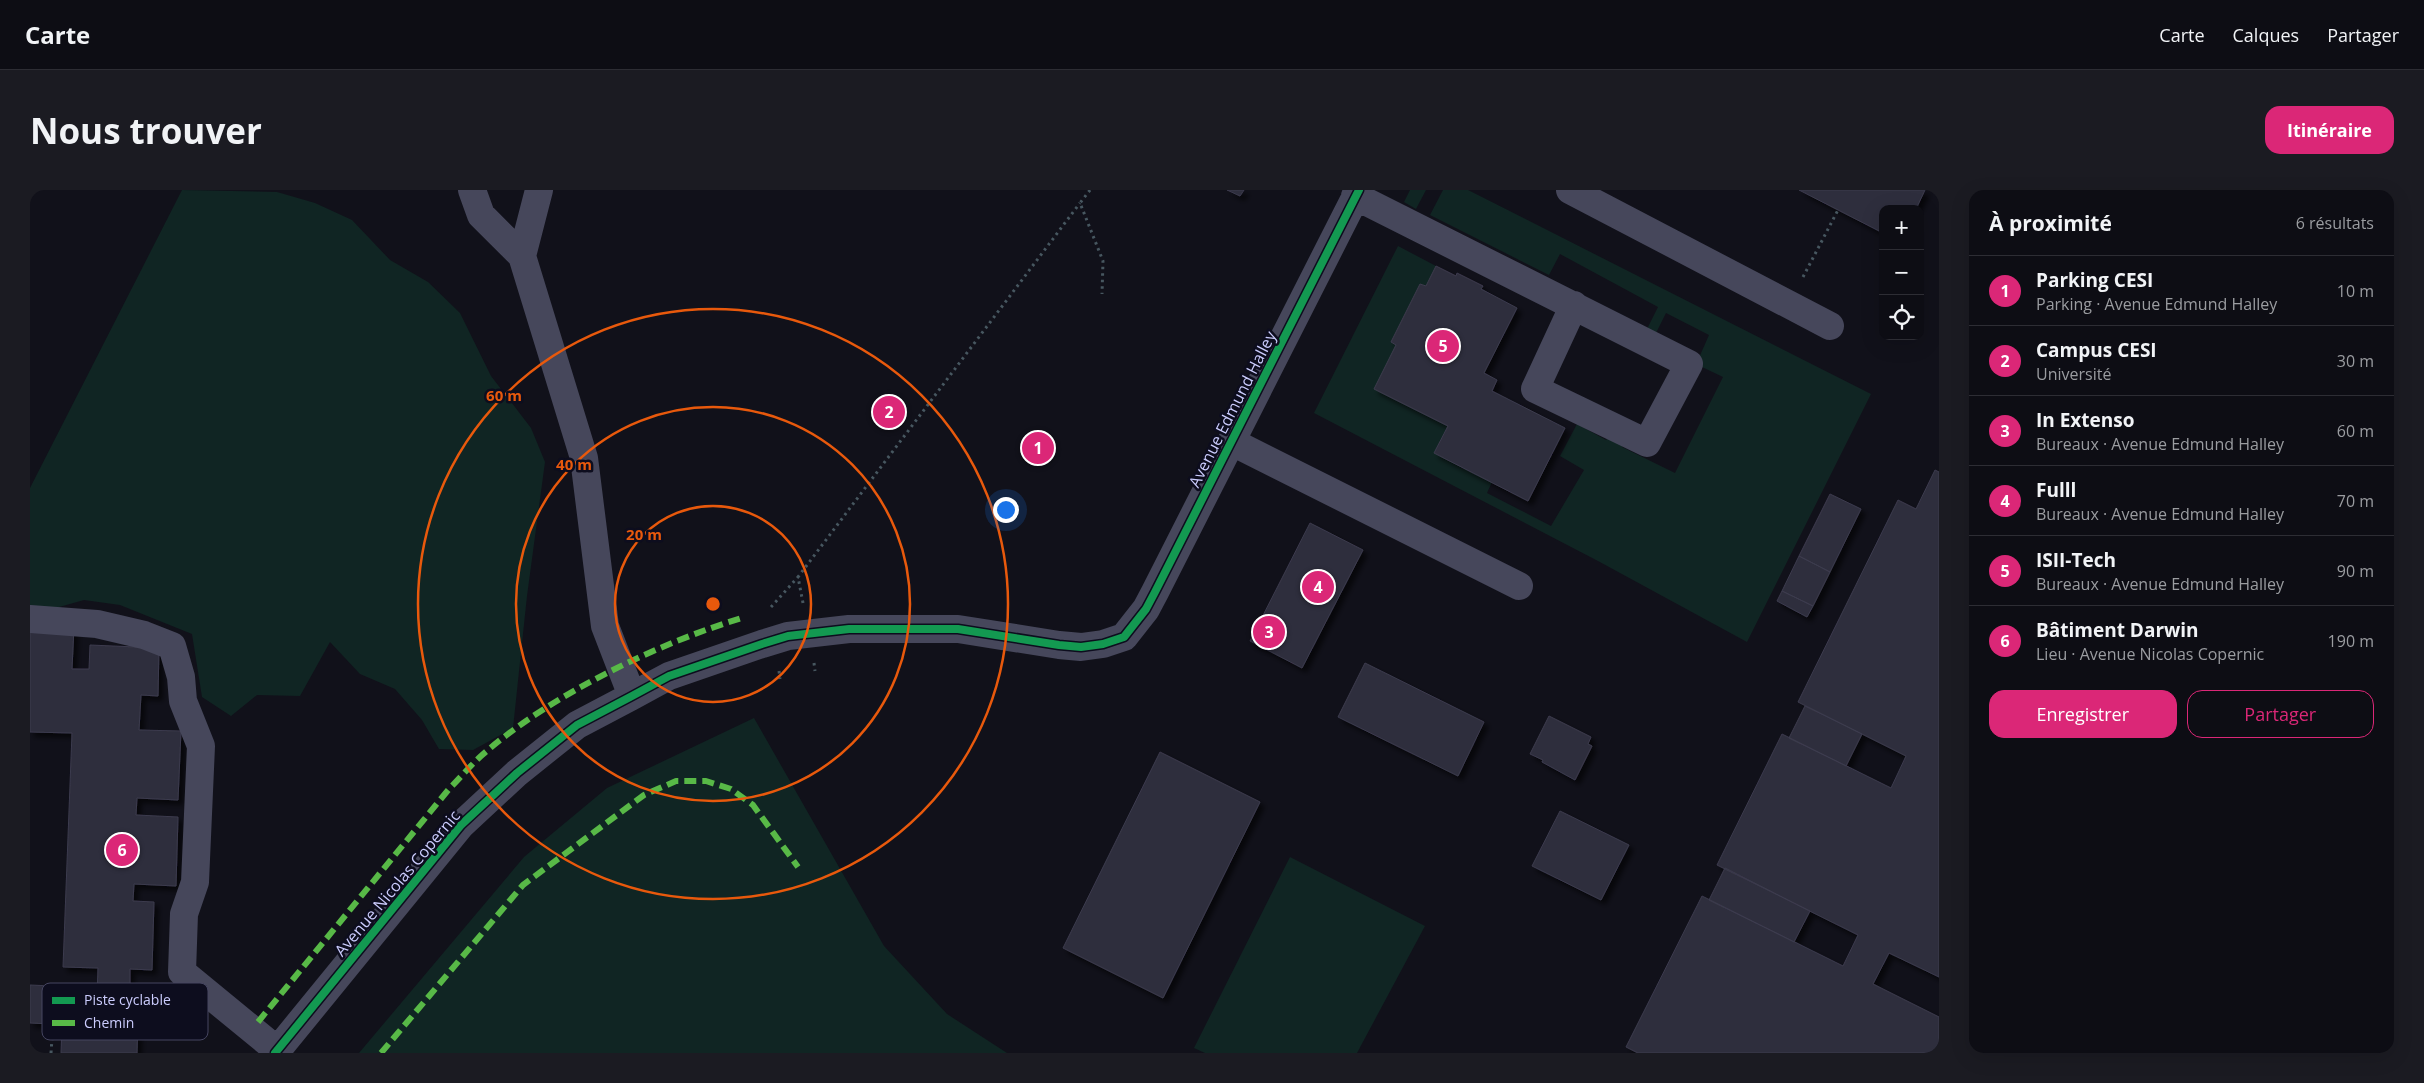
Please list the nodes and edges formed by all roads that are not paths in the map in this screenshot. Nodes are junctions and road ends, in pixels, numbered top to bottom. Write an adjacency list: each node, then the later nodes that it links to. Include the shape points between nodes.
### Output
1 (472, 190): 5 (street, via 482,215)
2 (539, 190): 5 (street)
3 (1570, 190): 7 (street)
4 (1357, 193): 6 (street); 8 (street, Avenue Edmund Halley)
5 (522, 256): 12 (street, via 584,458 605,626)
6 (1574, 305): 6 (street, via 1688,364 1647,443 1536,389)
7 (1830, 326)
8 (1232, 442): 9 (street); 11 (street, Avenue Edmund Halley, via 1146,610)
9 (1519, 586)
10 (30, 619): 13 (street, via 97,624 144,635 172,646 181,677 183,701 201,746 195,882 184,914 182,972)
11 (1124, 637): 12 (street, Avenue Nicolas Copernic, via 1081,647 958,629 849,629 773,640 669,676)
12 (632, 696): 15 (street, Avenue Nicolas Copernic, via 577,725 517,773 461,825)
13 (196, 983)
14 (208, 992): 15 (street)
15 (282, 1050)

